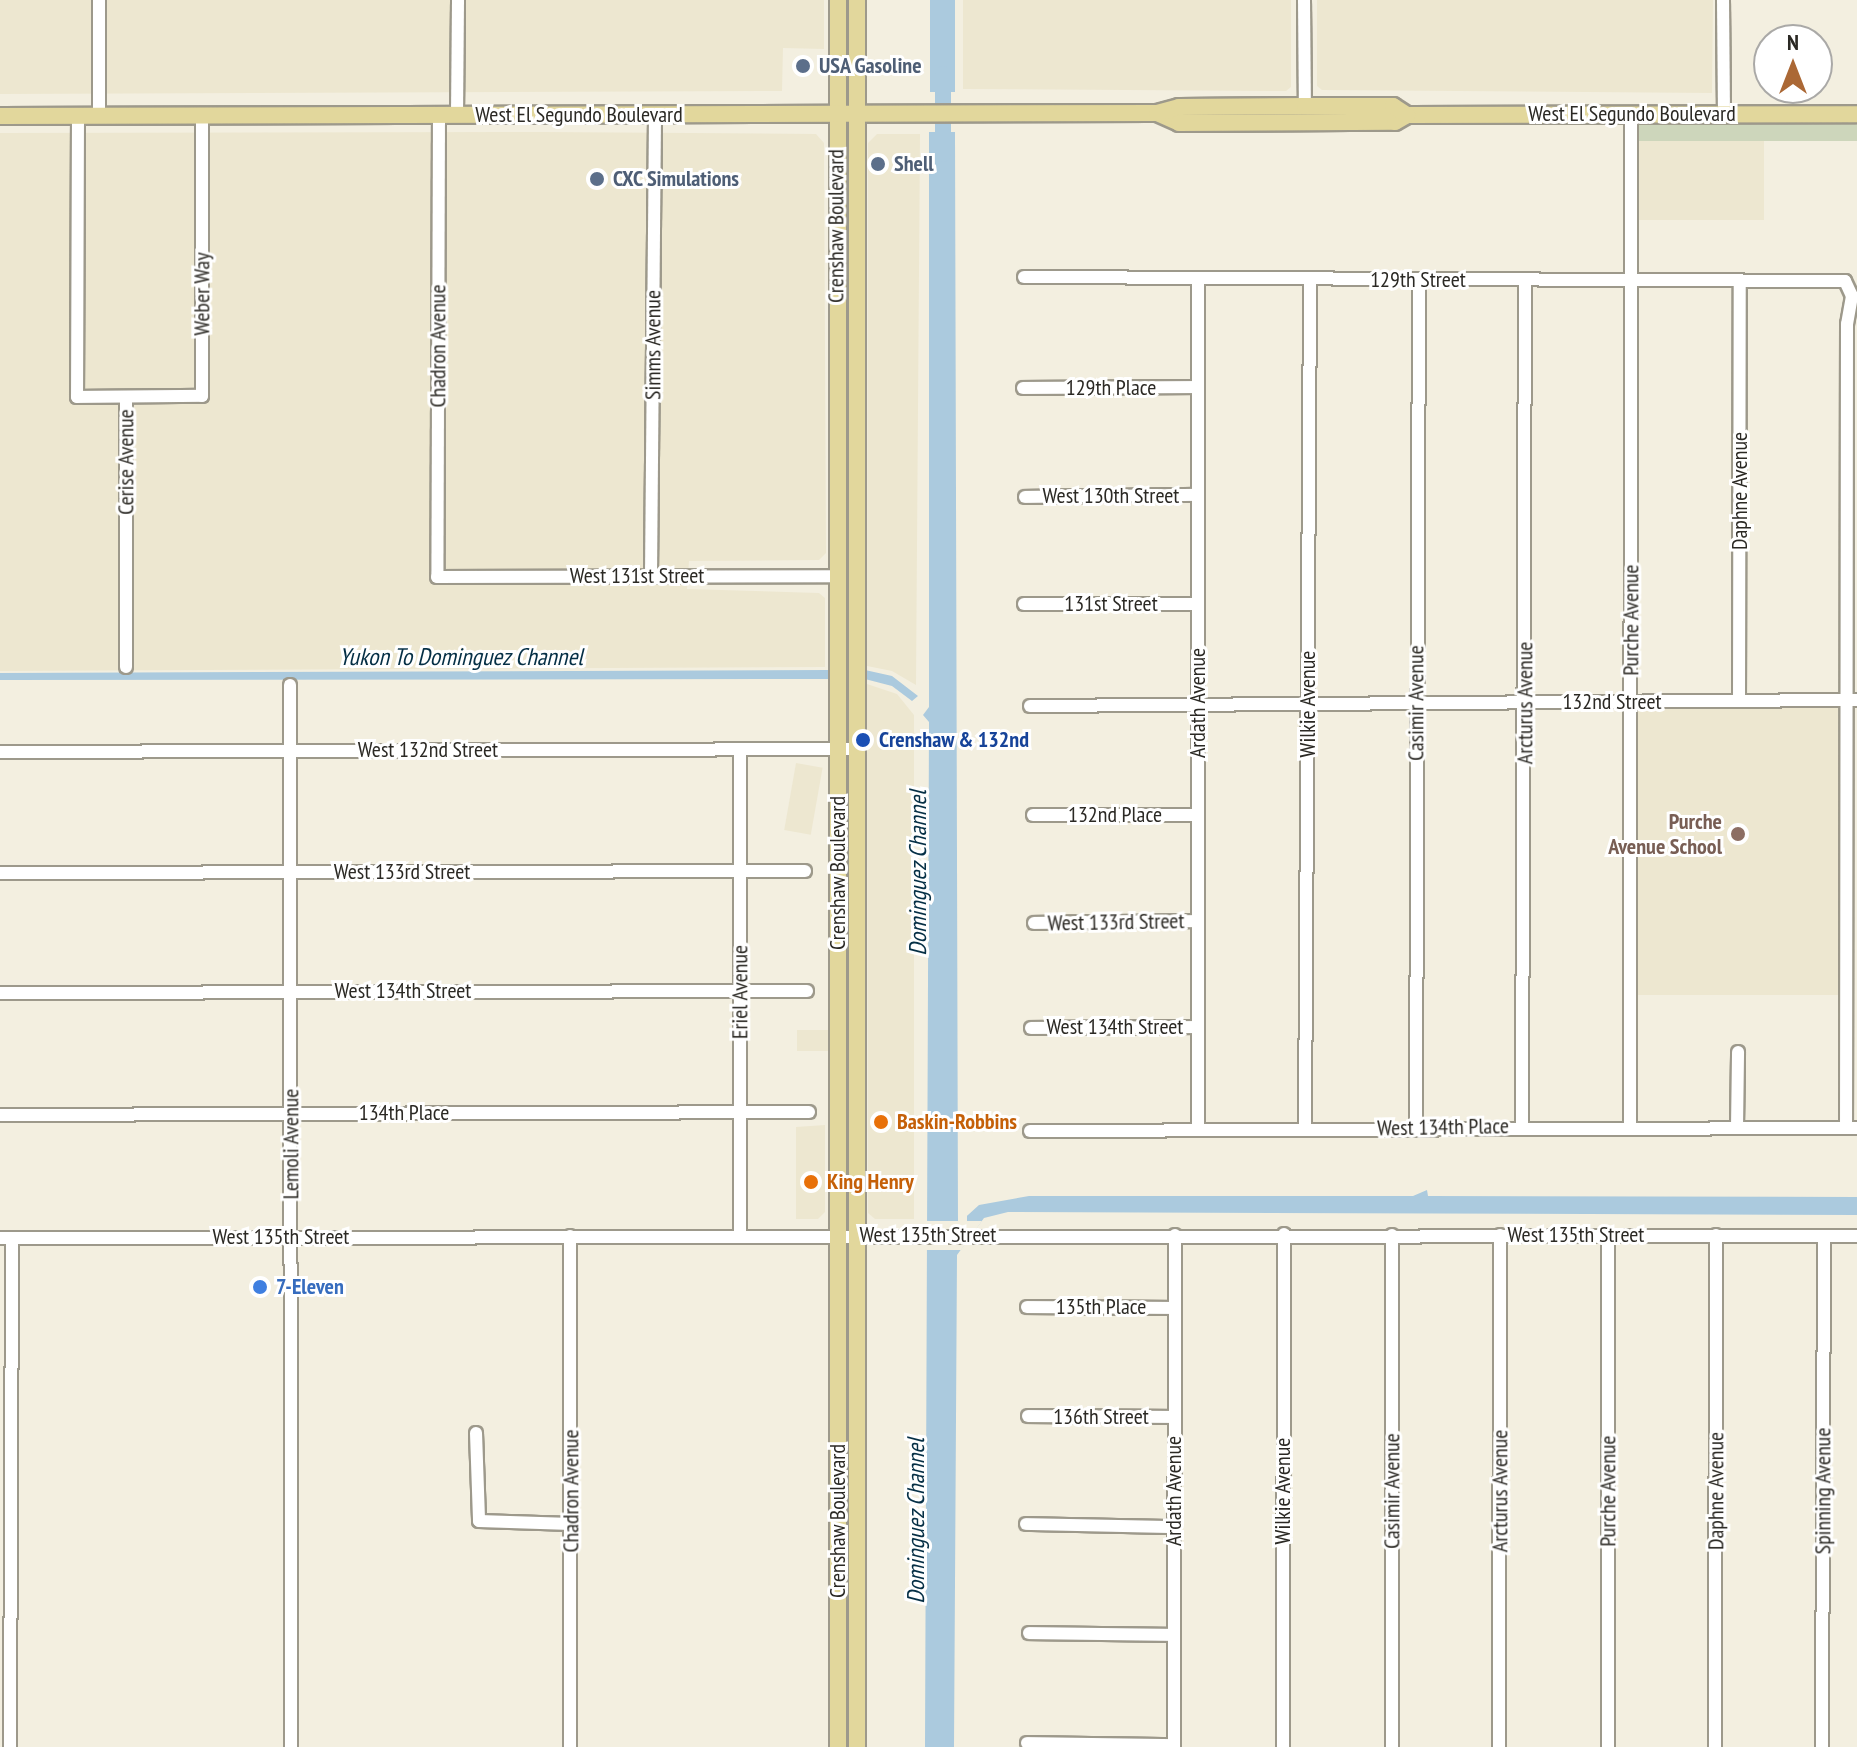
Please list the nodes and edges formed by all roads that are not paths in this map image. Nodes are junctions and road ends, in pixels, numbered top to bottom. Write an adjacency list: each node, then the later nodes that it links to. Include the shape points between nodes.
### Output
1 (99, 0): 18 (street)
2 (458, 0): 21 (street)
3 (838, 0): 13 (main road, Crenshaw Boulevard)
4 (857, 0): 14 (main road, Crenshaw Boulevard)
5 (1304, 0): 7 (street)
6 (1723, 0): 10 (street)
7 (1305, 106): 8 (main road, West El Segundo Boulevard, via 1296,113); 15 (main road, West El Segundo Boulevard, via 1393,106)
8 (1157, 113): 14 (main road, West El Segundo Boulevard); 15 (main road, West El Segundo Boulevard, via 1179,123 1395,122)
9 (1631, 114): 10 (main road, West El Segundo Boulevard); 15 (main road, West El Segundo Boulevard); 27 (street, Purche Avenue)
10 (1724, 114): 11 (main road, West El Segundo Boulevard)
11 (1857, 114)
12 (655, 115): 13 (main road, West El Segundo Boulevard); 21 (main road, West El Segundo Boulevard); 34 (street, Simms Avenue)
13 (837, 115): 14 (main road, West El Segundo Boulevard); 35 (main road, Crenshaw Boulevard)
14 (856, 115): 36 (main road, Crenshaw Boulevard)
15 (1407, 115)
16 (0, 116): 17 (main road, West El Segundo Boulevard)
17 (78, 116): 18 (main road, West El Segundo Boulevard); 31 (street, Cerise Avenue, via 77,397)
18 (99, 116): 19 (main road, West El Segundo Boulevard)
19 (202, 116): 20 (main road, West El Segundo Boulevard); 31 (street, Weber Way, via 202,396)
20 (439, 116): 21 (main road, West El Segundo Boulevard); 37 (street, Chadron Avenue)
21 (457, 116)
22 (1024, 277): 23 (street, 129th Street)
23 (1198, 278): 24 (street, 129th Street); 29 (street, Ardath Avenue)
24 (1310, 279): 25 (street, 129th Street); 47 (street, Wilkie Avenue)
25 (1419, 280): 26 (street, 129th Street); 46 (street, Casimir Avenue)
26 (1525, 280): 27 (street, 129th Street); 44 (street, Arcturus Avenue)
27 (1631, 281): 28 (street, 129th Street); 45 (street, Purche Avenue)
28 (1740, 282): 42 (street, 129th Street, via 1845,281 1852,296 1847,324); 43 (street, Daphne Avenue)
29 (1198, 387): 30 (street, 129th Place); 32 (street, Ardath Avenue)
30 (1023, 388)
31 (126, 397): 40 (street, Cerise Avenue)
32 (1198, 495): 33 (street, West 130th Street); 39 (street, Ardath Avenue)
33 (1025, 497)
34 (651, 575): 35 (street, West 131st Street); 37 (street, West 131st Street)
35 (837, 576): 36 (main road); 50 (main road, Crenshaw Boulevard)
36 (855, 576): 51 (main road, Crenshaw Boulevard)
37 (437, 577)
38 (1024, 604): 39 (street, 131st Street)
39 (1198, 604): 48 (street, Ardath Avenue)
40 (126, 667)
41 (290, 685): 52 (street, Lemoli Avenue)
42 (1851, 700): 43 (street, 132nd Street); 79 (street)
43 (1739, 701): 45 (street, 132nd Street)
44 (1526, 702): 45 (street, 132nd Street); 46 (street, 132nd Street); 74 (street, Arcturus Avenue)
45 (1630, 702): 76 (street, Purche Avenue)
46 (1416, 703): 47 (street, 132nd Street); 75 (street, Casimir Avenue)
47 (1308, 704): 48 (street, 132nd Street); 78 (street, Wilkie Avenue)
48 (1198, 705): 49 (street, 132nd Street); 56 (street, Ardath Avenue)
49 (1030, 706)
50 (838, 749): 51 (street, West 132nd Street); 53 (street, West 132nd Street); 84 (main road, Crenshaw Boulevard)
51 (856, 749): 85 (main road, Crenshaw Boulevard)
52 (290, 750): 53 (street, West 132nd Street); 54 (street, West 132nd Street); 59 (street, Lemoli Avenue)
53 (740, 750): 57 (street, Eriel Avenue)
54 (0, 752)
55 (1033, 815): 56 (street, 132nd Place)
56 (1198, 815): 61 (street, Ardath Avenue)
57 (740, 871): 58 (street, West 133rd Street); 59 (street, West 133rd Street); 63 (street, Eriel Avenue)
58 (805, 871)
59 (290, 872): 60 (street, West 133rd Street); 65 (street, Lemoli Avenue)
60 (0, 873)
61 (1198, 921): 62 (street, West 133rd Street); 67 (street, Ardath Avenue)
62 (1034, 923)
63 (740, 990): 64 (street, West 134th Street); 65 (street, West 134th Street); 70 (street, Eriel Avenue)
64 (807, 991)
65 (290, 992): 66 (street, West 134th Street); 72 (street, Lemoli Avenue)
66 (0, 993)
67 (1198, 1027): 68 (street, West 134th Street); 80 (street, Ardath Avenue)
68 (1031, 1028)
69 (1738, 1052): 77 (street)
70 (740, 1112): 71 (street, 134th Place); 72 (street, 134th Place); 83 (street, Eriel Avenue)
71 (809, 1112)
72 (292, 1113): 73 (street, 134th Place); 91 (street, Lemoli Avenue)
73 (0, 1115)
74 (1522, 1126): 75 (street, West 134th Place); 76 (street, West 134th Place)
75 (1416, 1127): 78 (street, West 134th Place)
76 (1630, 1127): 77 (street, West 134th Place)
77 (1737, 1127): 79 (street, West 134th Place)
78 (1305, 1128): 80 (street, West 134th Place)
79 (1851, 1128)
80 (1198, 1129): 81 (street, West 134th Place)
81 (1030, 1131)
82 (1284, 1234): 86 (street, West 135th Street); 87 (street, West 135th Street); 117 (street, Wilkie Avenue)
83 (740, 1235): 84 (street, West 135th Street); 92 (street, West 135th Street)
84 (837, 1235): 85 (street, West 135th Street); 98 (main road, Crenshaw Boulevard)
85 (855, 1235): 86 (street, West 135th Street); 99 (main road, Crenshaw Boulevard)
86 (1175, 1235): 97 (street, Ardath Avenue)
87 (1392, 1235): 88 (street, West 135th Street); 118 (street, Casimir Avenue)
88 (1500, 1235): 89 (street, West 135th Street); 119 (street, Arcturus Avenue)
89 (1608, 1235): 90 (street, West 135th Street); 120 (street, Purche Avenue)
90 (1716, 1235): 93 (street, West 135th Street); 121 (street, Daphne Avenue)
91 (291, 1236): 92 (street, West 135th Street); 95 (street, West 135th Street); 113 (street, Lemoli Avenue)
92 (570, 1236): 103 (street, Chadron Avenue)
93 (1824, 1236): 94 (street, West 135th Street); 122 (street, Spinning Avenue)
94 (1857, 1236)
95 (6, 1238): 112 (street)
96 (1027, 1307): 97 (street, 135th Place)
97 (1175, 1308): 101 (street, Ardath Avenue)
98 (837, 1379): 99 (main road); 106 (main road, Crenshaw Boulevard)
99 (856, 1379): 107 (main road, Crenshaw Boulevard)
100 (1028, 1416): 101 (street, 136th Street)
101 (1175, 1417): 105 (street, Ardath Avenue)
102 (476, 1433): 103 (street, via 479,1521)
103 (571, 1524): 114 (street, Chadron Avenue)
104 (1026, 1524): 105 (street)
105 (1174, 1527): 109 (street, Ardath Avenue)
106 (838, 1590): 107 (main road); 115 (main road, Crenshaw Boulevard)
107 (857, 1591): 116 (main road, Crenshaw Boulevard)
108 (1029, 1633): 109 (street)
109 (1174, 1635): 111 (street, Ardath Avenue)
110 (1027, 1743): 111 (street)
111 (1174, 1746)
112 (10, 1747)
113 (291, 1747)
114 (570, 1747)
115 (838, 1747)
116 (857, 1747)
117 (1283, 1747)
118 (1392, 1747)
119 (1499, 1747)
120 (1608, 1747)
121 (1715, 1747)
122 (1822, 1747)

